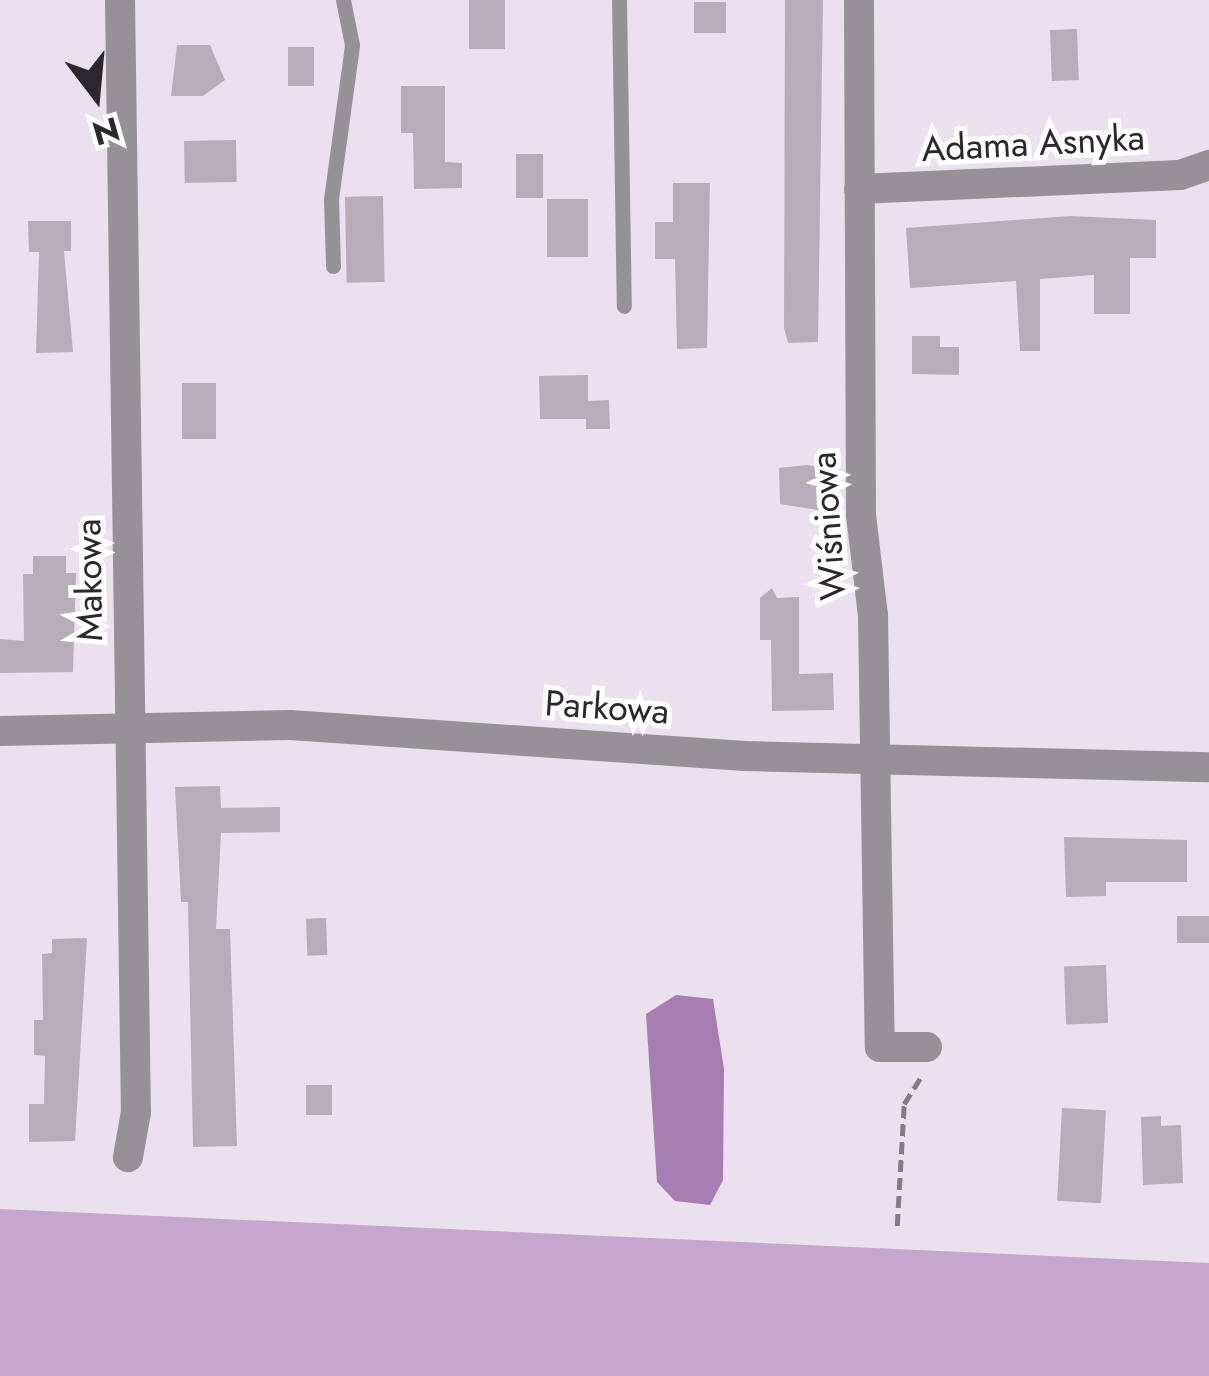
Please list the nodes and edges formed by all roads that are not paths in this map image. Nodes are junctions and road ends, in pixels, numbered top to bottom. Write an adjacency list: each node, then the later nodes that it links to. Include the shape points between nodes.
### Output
1 (120, 0): 9 (street, Makowa)
2 (343, 0): 7 (lane, via 352,45 331,199)
3 (619, 0): 8 (lane)
4 (860, 0): 6 (street, Wiśniowa)
5 (1209, 166): 6 (street, Adama Asnyka, via 1163,176)
6 (859, 189): 11 (street, Wiśniowa, via 862,554)
7 (333, 266)
8 (624, 305)
9 (130, 728): 10 (street, Parkowa); 11 (street, Parkowa, via 350,727 745,756); 14 (street, Makowa, via 136,1112)
10 (0, 731)
11 (878, 755): 12 (street, Parkowa); 13 (street, Wiśniowa, via 880,1047)
12 (1209, 767)
13 (926, 1058)
14 (128, 1157)

